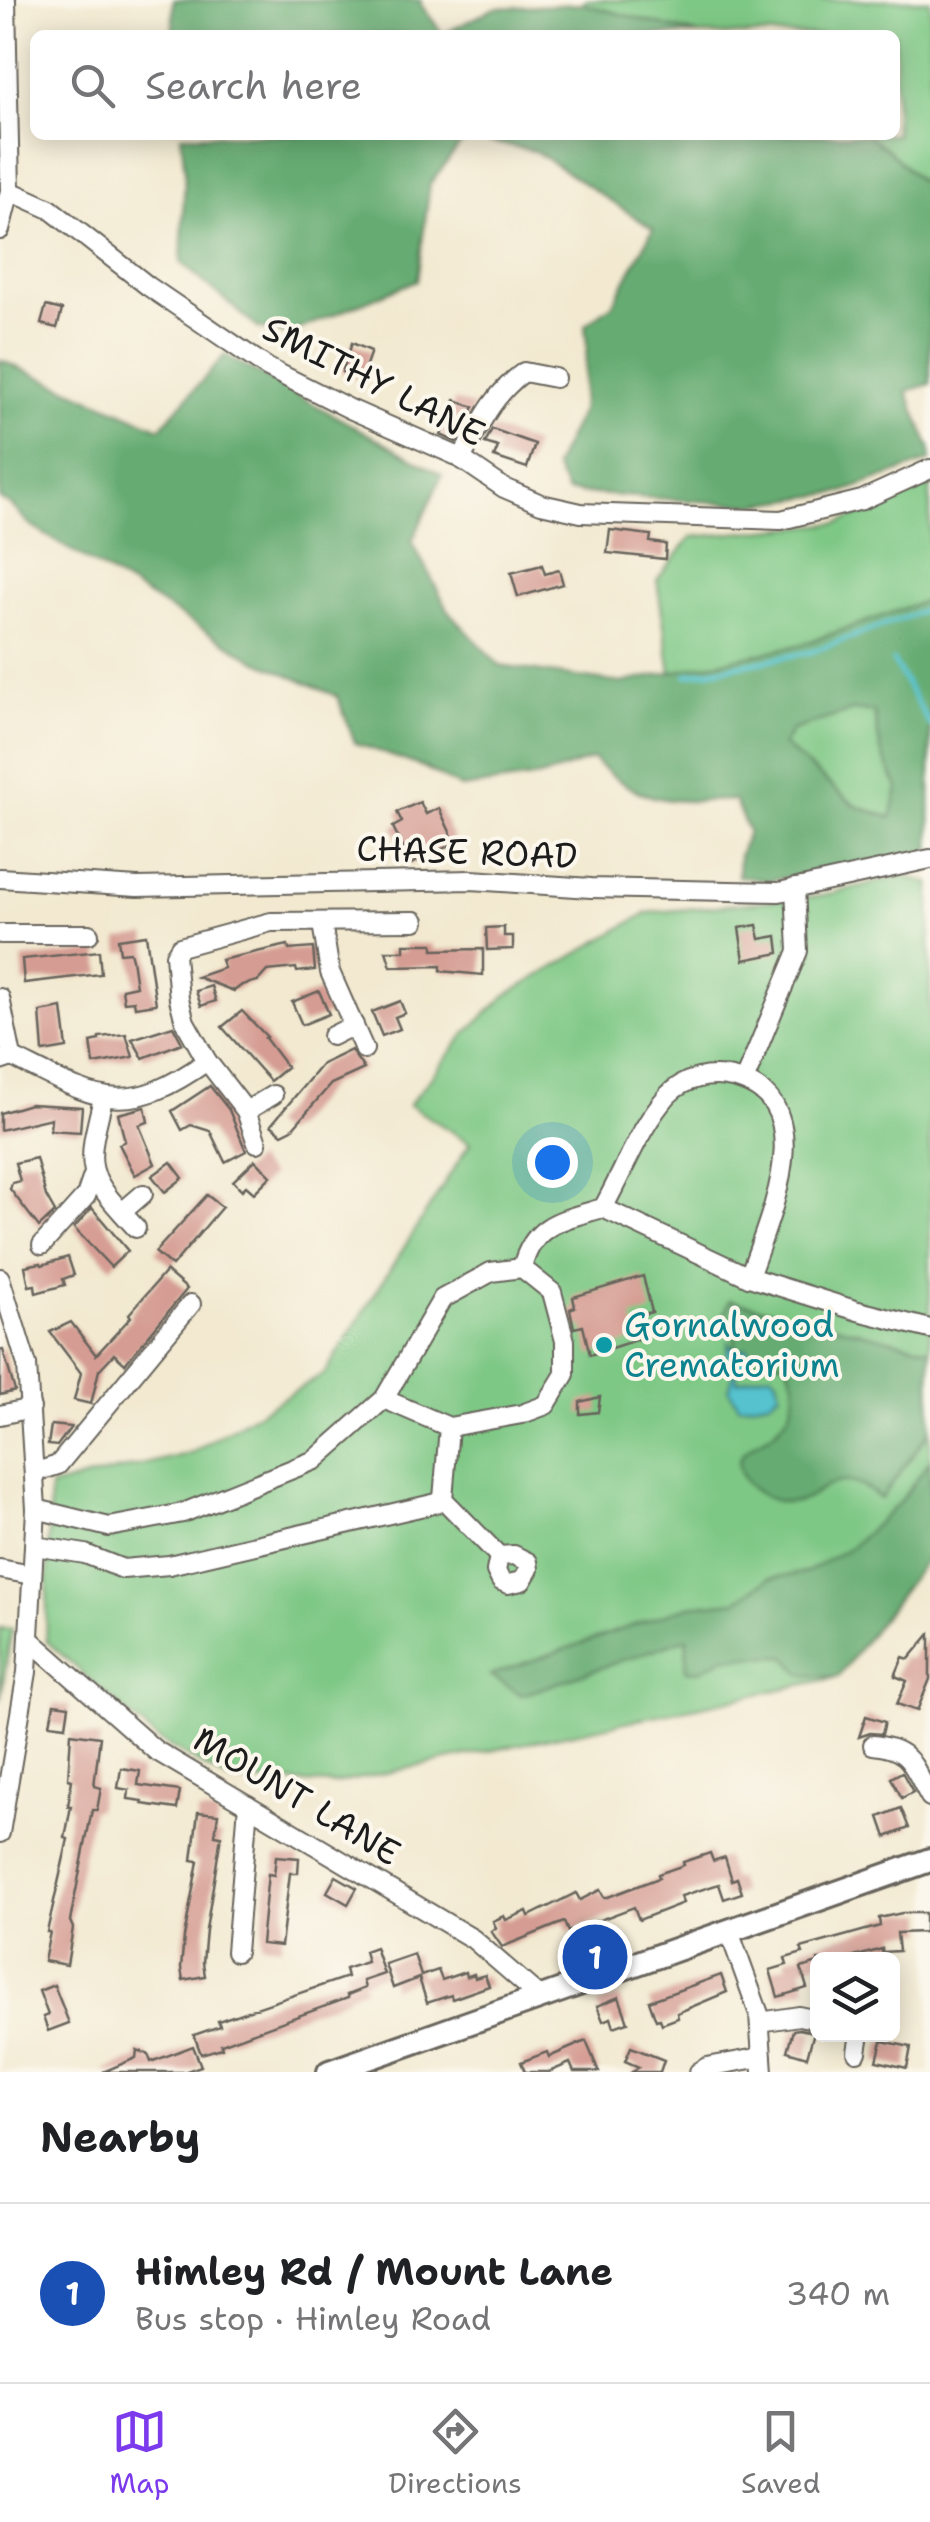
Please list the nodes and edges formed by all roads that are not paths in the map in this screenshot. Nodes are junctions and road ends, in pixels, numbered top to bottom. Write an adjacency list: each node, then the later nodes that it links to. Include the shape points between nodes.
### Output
1 (6, 0): 2 (street)
2 (10, 191): 3 (street); 5 (street, SMITHY LANE, via 50,208 268,368)
3 (0, 230)
4 (555, 378): 5 (street, via 524,372 512,380)
5 (462, 459): 6 (street, SMITHY LANE, via 516,494 581,513 781,520 862,500)
6 (930, 469)
7 (930, 859): 9 (street, CHASE ROAD)
8 (0, 878): 9 (street, CHASE ROAD, via 136,887 472,880 591,888)
9 (795, 888): 20 (street, via 798,951)
10 (415, 922): 11 (street)
11 (322, 923): 15 (street, via 330,972); 19 (street, via 271,922 180,947 179,999)
12 (0, 934): 13 (street)
13 (89, 934)
14 (0, 998): 18 (street)
15 (354, 1026): 16 (street); 17 (street)
16 (332, 1036)
17 (364, 1049)
18 (6, 1059): 22 (street)
19 (207, 1061): 22 (street, via 146,1096); 23 (street)
20 (744, 1081): 27 (street, via 696,1077 671,1092); 32 (street, via 780,1116 786,1145)
21 (273, 1096): 23 (street)
22 (102, 1099): 25 (street, via 90,1152)
23 (246, 1112): 24 (street)
24 (257, 1143)
25 (93, 1176): 28 (street); 30 (street, via 86,1196)
26 (143, 1194): 28 (street)
27 (602, 1208): 31 (street, via 537,1234); 32 (street)
28 (122, 1212): 29 (street)
29 (136, 1228)
30 (42, 1245)
31 (522, 1268): 36 (street, via 491,1272 442,1300); 39 (street, via 552,1292 565,1341 565,1374 546,1405)
32 (749, 1277): 35 (street)
33 (0, 1278): 37 (street, via 27,1366)
34 (192, 1304): 40 (street, via 58,1465)
35 (930, 1329)
36 (384, 1399): 39 (street); 42 (street, via 316,1460 183,1513 110,1528)
37 (31, 1408): 38 (street); 40 (street)
38 (0, 1415)
39 (449, 1428): 41 (street)
40 (36, 1472): 42 (street)
41 (443, 1498): 43 (street, via 168,1565 122,1568); 44 (street)
42 (36, 1509): 43 (street)
43 (35, 1546): 46 (street)
44 (500, 1556)
45 (0, 1569): 46 (street)
46 (32, 1576): 47 (street)
47 (29, 1639): 50 (street, MOUNT LANE, via 154,1750); 51 (street)
48 (873, 1745): 49 (street, via 908,1756)
49 (930, 1798)
50 (248, 1806): 54 (street); 55 (street, MOUNT LANE, via 473,1940)
51 (0, 1833)
52 (930, 1860): 53 (main road)
53 (728, 1931): 55 (main road); 57 (street)
54 (236, 1952)
55 (540, 1998): 59 (main road)
56 (810, 2018): 57 (street)
57 (760, 2022): 58 (street)
58 (762, 2064): 60 (street)
59 (329, 2072)
60 (699, 2072)

